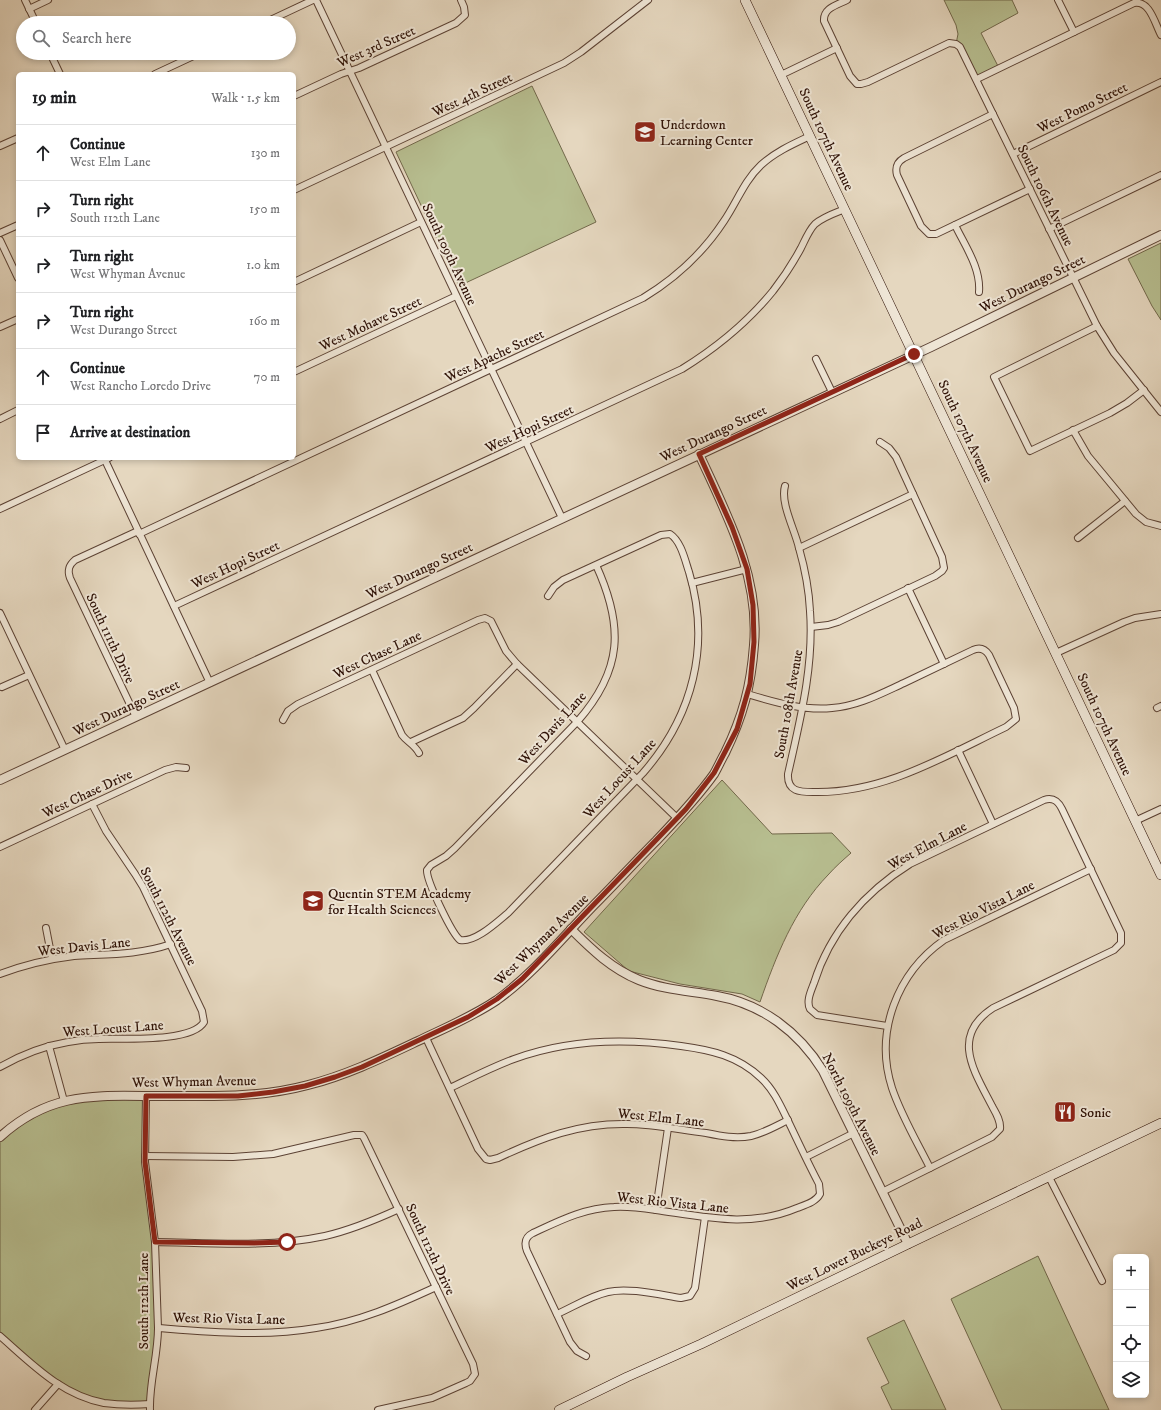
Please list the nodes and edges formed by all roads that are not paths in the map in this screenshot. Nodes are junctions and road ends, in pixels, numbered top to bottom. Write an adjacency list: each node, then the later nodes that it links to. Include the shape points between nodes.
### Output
1 (25, 0): 10 (street)
2 (48, 0): 10 (street)
3 (313, 0): 12 (street)
4 (316, 0): 18 (street, South 109th Avenue)
5 (461, 0): 18 (street, West 3rd Street, via 465,15 456,23)
6 (648, 0): 29 (street, West 4th Street, via 564,63)
7 (745, 0): 21 (main road, South 107th Avenue)
8 (847, 0): 15 (street, via 830,8 824,17)
9 (1058, 0): 13 (street)
10 (29, 9): 11 (street)
11 (32, 16)
12 (279, 16)
13 (1074, 32): 14 (street, via 1131,4 1141,2 1148,9); 22 (street)
14 (1161, 35)
15 (837, 48): 21 (street); 22 (street, South 106th Avenue, via 850,76 857,84 868,82 946,45 956,44 962,50)
16 (53, 60): 19 (street)
17 (185, 60): 20 (street)
18 (350, 71): 24 (street, West 3rd Street); 29 (street, South 109th Avenue)
19 (59, 72)
20 (159, 72)
21 (781, 75): 26 (main road, South 107th Avenue)
22 (977, 79): 25 (street, South 106th Avenue)
23 (1161, 82): 30 (street, West Pomo Street)
24 (296, 95)
25 (993, 114): 30 (street, South 106th Avenue); 36 (street, via 904,158 896,165 900,181 925,232 932,235)
26 (810, 136): 34 (main road, South 107th Avenue); 52 (street, West Apache Street, via 781,150 756,169 713,237 670,281 628,306)
27 (16, 139): 28 (street)
28 (0, 146)
29 (386, 147): 32 (street, West 4th Street); 35 (street, South 109th Avenue)
30 (1013, 154): 33 (street, South 106th Avenue)
31 (1161, 175): 38 (street)
32 (296, 189)
33 (1030, 189): 36 (street); 38 (street, South 106th Avenue)
34 (845, 209): 50 (main road, South 107th Avenue); 60 (street, West Hopi Street, via 820,220 813,226 773,291 741,325 715,347 673,374)
35 (421, 222): 44 (street); 46 (street, South 109th Avenue)
36 (955, 225): 45 (street, via 975,266)
37 (16, 226): 39 (street)
38 (1049, 229): 43 (street, South 106th Avenue)
39 (0, 233)
40 (1161, 235): 43 (street, West Durango Street)
41 (0, 240): 42 (street)
42 (16, 274)
43 (1073, 277): 48 (street, South 106th Avenue); 50 (street, West Durango Street)
44 (296, 281)
45 (979, 292)
46 (456, 296): 52 (street, South 109th Avenue); 53 (street, West Mohave Street)
47 (16, 320): 49 (street)
48 (1097, 326): 54 (street, South 106th Avenue, via 1114,353); 59 (street, via 994,377 1030,451)
49 (0, 327)
50 (914, 354): 55 (street, West Durango Street); 86 (main road, South 107th Avenue)
51 (816, 359): 55 (street)
52 (491, 370): 60 (street, South 109th Avenue); 66 (street, West Apache Street)
53 (296, 371)
54 (1144, 390): 57 (street, South 106th Avenue); 59 (street, via 1114,411)
55 (832, 392): 62 (street, West Durango Street)
56 (16, 411): 58 (street)
57 (1161, 412)
58 (0, 419)
59 (1073, 430): 69 (street, via 1088,456)
60 (526, 442): 71 (street, South 109th Avenue); 82 (street, West Hopi Street)
61 (880, 442): 68 (street, via 892,452)
62 (699, 454): 71 (street, West Durango Street); 78 (street, West Whyman Avenue, via 732,527)
63 (104, 460): 70 (street)
64 (106, 460): 73 (street)
65 (295, 460): 73 (street, West Apache Street)
66 (296, 460)
67 (785, 486): 75 (street, South 108th Avenue, via 784,500)
68 (913, 494): 75 (street); 80 (street, via 942,557 944,568 935,576)
69 (1124, 501): 72 (street, via 1146,522); 74 (street)
70 (0, 509)
71 (562, 518): 91 (street, West Durango Street)
72 (1161, 526)
73 (139, 532): 77 (street, West Apache Street, via 75,560); 82 (street)
74 (1078, 538)
75 (799, 548): 85 (street, South 108th Avenue, via 807,584)
76 (596, 565): 79 (street, West Locust Lane, via 661,535 670,534 679,546); 81 (street, via 559,583); 97 (street, West Davis Lane, via 608,592 612,609 614,644 604,684)
77 (68, 568): 95 (street, South 111th Drive, via 70,578)
78 (747, 569): 79 (street); 93 (street, West Whyman Avenue, via 753,605 754,642)
79 (692, 583): 103 (street, West Locust Lane, via 698,631 692,684 673,732)
80 (908, 588): 85 (street, via 838,622); 88 (street)
81 (548, 596)
82 (174, 606): 91 (street)
83 (0, 612): 90 (street)
84 (1161, 614): 86 (street, via 1124,622)
85 (811, 627): 94 (street, South 108th Avenue, via 809,668)
86 (1056, 653): 108 (main road, South 107th Avenue)
87 (517, 664): 89 (street, West Chase Lane, via 506,651 495,627 488,619 478,620); 97 (street); 98 (street, via 463,718)
88 (944, 664): 94 (street, via 857,703 832,708); 100 (street, via 973,650 983,649 989,655 1016,711 1016,719 1006,727)
89 (372, 670): 96 (street, West Chase Lane, via 298,704 288,711); 98 (street, via 402,735)
90 (30, 675): 92 (street); 99 (street)
91 (210, 683): 95 (street, West Durango Street)
92 (2, 687)
93 (747, 694): 94 (street); 107 (street, West Whyman Avenue, via 737,729 714,773)
94 (802, 707): 100 (street, South 108th Avenue, via 788,774 790,785 795,790 838,791 869,786 902,775)
95 (136, 717): 99 (street, West Durango Street)
96 (282, 720)
97 (577, 722): 103 (street); 115 (street, West Davis Lane, via 455,848 427,870 428,880 453,932)
98 (411, 742): 101 (street)
99 (65, 750): 104 (street, West Durango Street)
100 (958, 750): 109 (street)
101 (419, 752)
102 (186, 768): 105 (street, West Chase Drive, via 165,770)
103 (637, 779): 107 (street); 115 (street, West Locust Lane, via 508,913 468,941)
104 (0, 780)
105 (92, 804): 110 (street, West Chase Drive); 116 (street, South 112th Avenue, via 106,831 139,880)
106 (1161, 809): 108 (street)
107 (678, 819): 114 (street, West Whyman Avenue)
108 (1135, 821): 112 (main road, South 107th Avenue)
109 (993, 824): 111 (street, West Elm Lane, via 1044,800 1055,800 1062,809); 120 (street, West Elm Lane, via 910,864 885,881 842,925 826,953 808,1003 810,1009 817,1015)
110 (0, 847)
111 (1090, 869): 120 (street, West Rio Vista Lane, via 937,945 906,978); 134 (street, via 1121,933 1122,943 1114,950 993,1008 976,1023 969,1042 969,1055 998,1119 1000,1129 992,1137)
112 (1161, 875)
113 (46, 928): 117 (street)
114 (571, 929): 121 (street, West Whyman Avenue, via 526,976 502,996 473,1015); 130 (street, North 109th Avenue, via 607,962 639,980 667,988 730,999 750,1006 777,1021 800,1040 815,1059)
115 (460, 940)
116 (170, 944): 117 (street, West Davis Lane, via 137,952); 119 (street, South 112th Avenue, via 202,1011)
117 (52, 959): 118 (street, West Davis Lane)
118 (0, 974)
119 (204, 1022): 122 (street, West Locust Lane, via 195,1030 163,1038 88,1039)
120 (887, 1026): 134 (street, West Rio Vista Lane, via 887,1060 892,1087)
121 (426, 1038): 124 (street); 125 (street, West Whyman Avenue, via 344,1074 295,1088 238,1096)
122 (48, 1046): 123 (street, West Locust Lane); 126 (street)
123 (0, 1067)
124 (450, 1088): 127 (street, via 523,1056 555,1047 597,1041 648,1041 704,1049 728,1056 750,1068 772,1091); 129 (street, West Elm Lane, via 478,1149 490,1160 547,1136 582,1127 627,1124)
125 (146, 1096): 126 (street, West Whyman Avenue, via 98,1095); 132 (street, South 112th Lane)
126 (64, 1101): 131 (street, West Whyman Avenue, via 26,1117)
127 (788, 1120): 129 (street, West Elm Lane, via 758,1134 744,1137); 133 (street)
128 (1161, 1124): 135 (main road, West Lower Buckeye Road)
129 (668, 1128): 138 (street)
130 (854, 1134): 133 (street); 136 (street, North 109th Avenue)
131 (0, 1137)
132 (145, 1156): 137 (street, South 112th Drive, via 233,1157 273,1154 362,1135); 140 (street, South 112th Lane)
133 (806, 1157): 139 (street, West Rio Vista Lane, via 819,1184 820,1194 816,1199 782,1214 764,1218 738,1221)
134 (930, 1168): 136 (street)
135 (1051, 1181): 141 (main road, West Lower Buckeye Road); 142 (street)
136 (882, 1192): 141 (street, North 109th Avenue)
137 (399, 1209): 140 (street, via 353,1228 299,1240 264,1243); 143 (street, South 112th Drive)
138 (656, 1210): 139 (street, West Rio Vista Lane); 144 (street, West Rio Vista Lane, via 622,1207 592,1210 565,1218 530,1235 525,1241 527,1251)
139 (705, 1217): 144 (street, via 695,1288 690,1296 682,1298 615,1290)
140 (155, 1242): 145 (street, South 112th Lane)
141 (908, 1244): 152 (main road, West Lower Buckeye Road)
142 (1102, 1280)
143 (436, 1287): 145 (street, West Rio Vista Lane, via 376,1313 317,1328 257,1333); 151 (street, South 112th Drive, via 473,1364 475,1374 466,1383 432,1398)
144 (556, 1314): 147 (street, via 573,1347)
145 (158, 1328): 149 (street, South 112th Lane)
146 (0, 1336): 148 (street)
147 (586, 1356)
148 (58, 1384): 149 (street, via 78,1395 103,1403); 150 (street)
149 (150, 1407)
150 (35, 1410)
151 (378, 1410)
152 (558, 1410)

